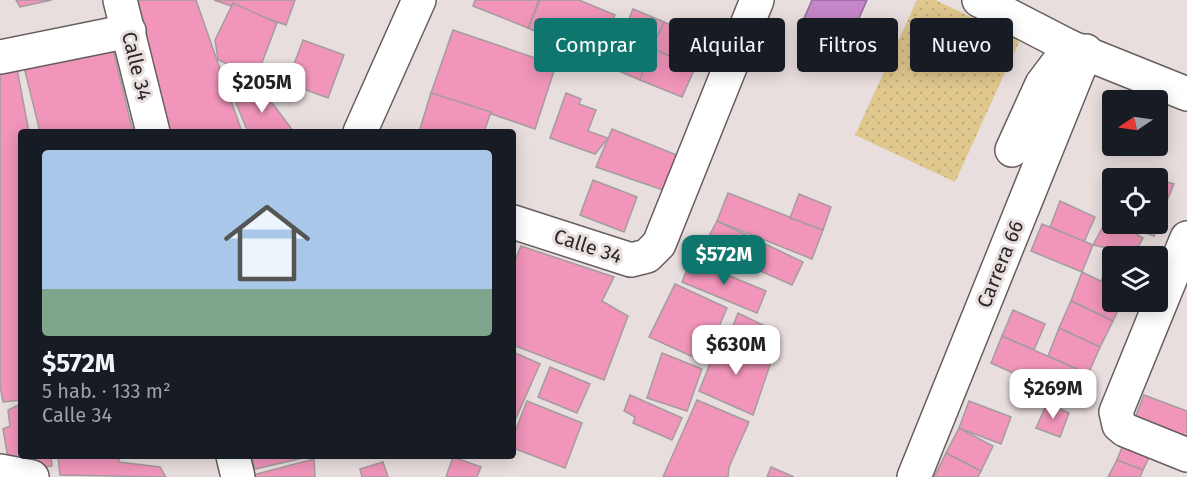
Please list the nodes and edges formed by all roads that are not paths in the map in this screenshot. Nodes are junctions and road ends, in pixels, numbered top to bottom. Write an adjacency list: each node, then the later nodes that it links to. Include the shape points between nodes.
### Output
1 (120, 0): 5 (street, Calle 34)
2 (418, 0): 10 (street)
3 (757, 0): 12 (street, Calle 34, via 659,244 647,256 631,260)
4 (979, 0): 6 (street)
5 (129, 32): 7 (street); 9 (street, Calle 34)
6 (1078, 49): 8 (street); 11 (street, via 1042,84); 17 (street, Carrera 66)
7 (0, 57)
8 (1187, 94)
9 (152, 129)
10 (361, 129)
11 (1012, 150)
12 (516, 223)
13 (1187, 238): 14 (street, via 1116,412 1119,425 1125,430)
14 (1187, 455)
15 (234, 459): 16 (street)
16 (238, 477)
17 (914, 477)

